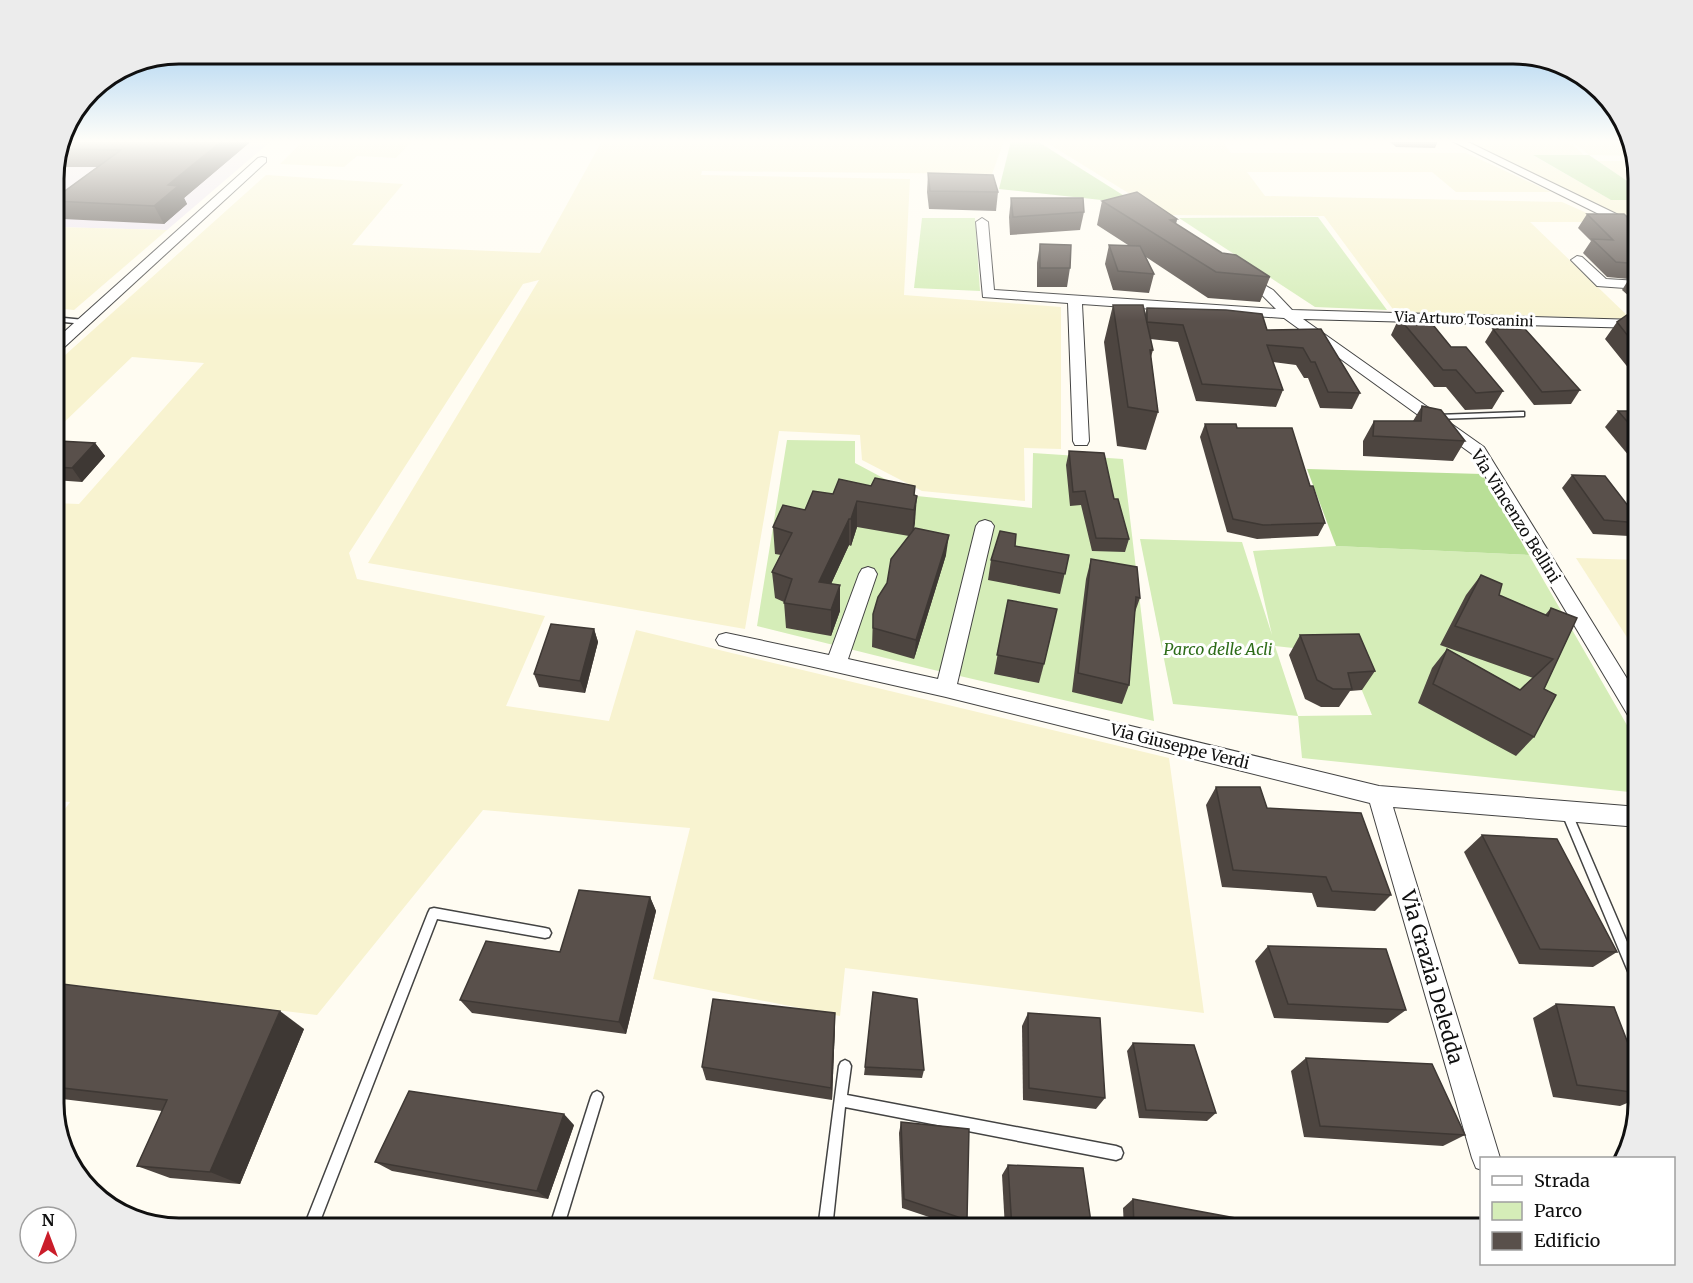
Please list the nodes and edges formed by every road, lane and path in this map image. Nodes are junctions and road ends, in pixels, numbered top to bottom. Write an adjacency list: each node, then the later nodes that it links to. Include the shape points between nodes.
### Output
1 (217, 201): 11 (street)
2 (1579, 201): 4 (street)
3 (982, 222): 8 (street, via 988,294)
4 (1628, 225)
5 (1577, 260): 7 (street, via 1602,283)
6 (1230, 267): 9 (street, Via Vincenzo Bellini, via 1268,293)
7 (1628, 284)
8 (1075, 300): 9 (street); 16 (street)
9 (1288, 314): 12 (street, Via Arturo Toscanini); 15 (street, Via Vincenzo Bellini)
10 (65, 321): 11 (lane)
11 (84, 322): 13 (street)
12 (1628, 324)
13 (65, 339)
14 (1521, 414): 15 (lane)
15 (1431, 417): 22 (street, Via Vincenzo Bellini, via 1478,451)
16 (1081, 441)
17 (985, 526): 21 (street)
18 (868, 574): 20 (street)
19 (726, 640): 20 (street, Via Giuseppe Verdi)
20 (836, 664): 21 (street, Via Giuseppe Verdi)
21 (946, 689): 23 (street, Via Giuseppe Verdi)
22 (1628, 698)
23 (1379, 796): 24 (street, Via Giuseppe Verdi); 32 (street, Via Grazia Deledda)
24 (1566, 811): 25 (street, Via Giuseppe Verdi); 27 (lane)
25 (1628, 816)
26 (545, 933): 33 (lane, via 434,913)
27 (1628, 958)
28 (844, 1066): 30 (lane)
29 (597, 1097): 34 (lane)
30 (840, 1100): 31 (lane); 35 (lane)
31 (1116, 1153)
32 (1486, 1157)
33 (314, 1219)
34 (559, 1219)
35 (826, 1219)

